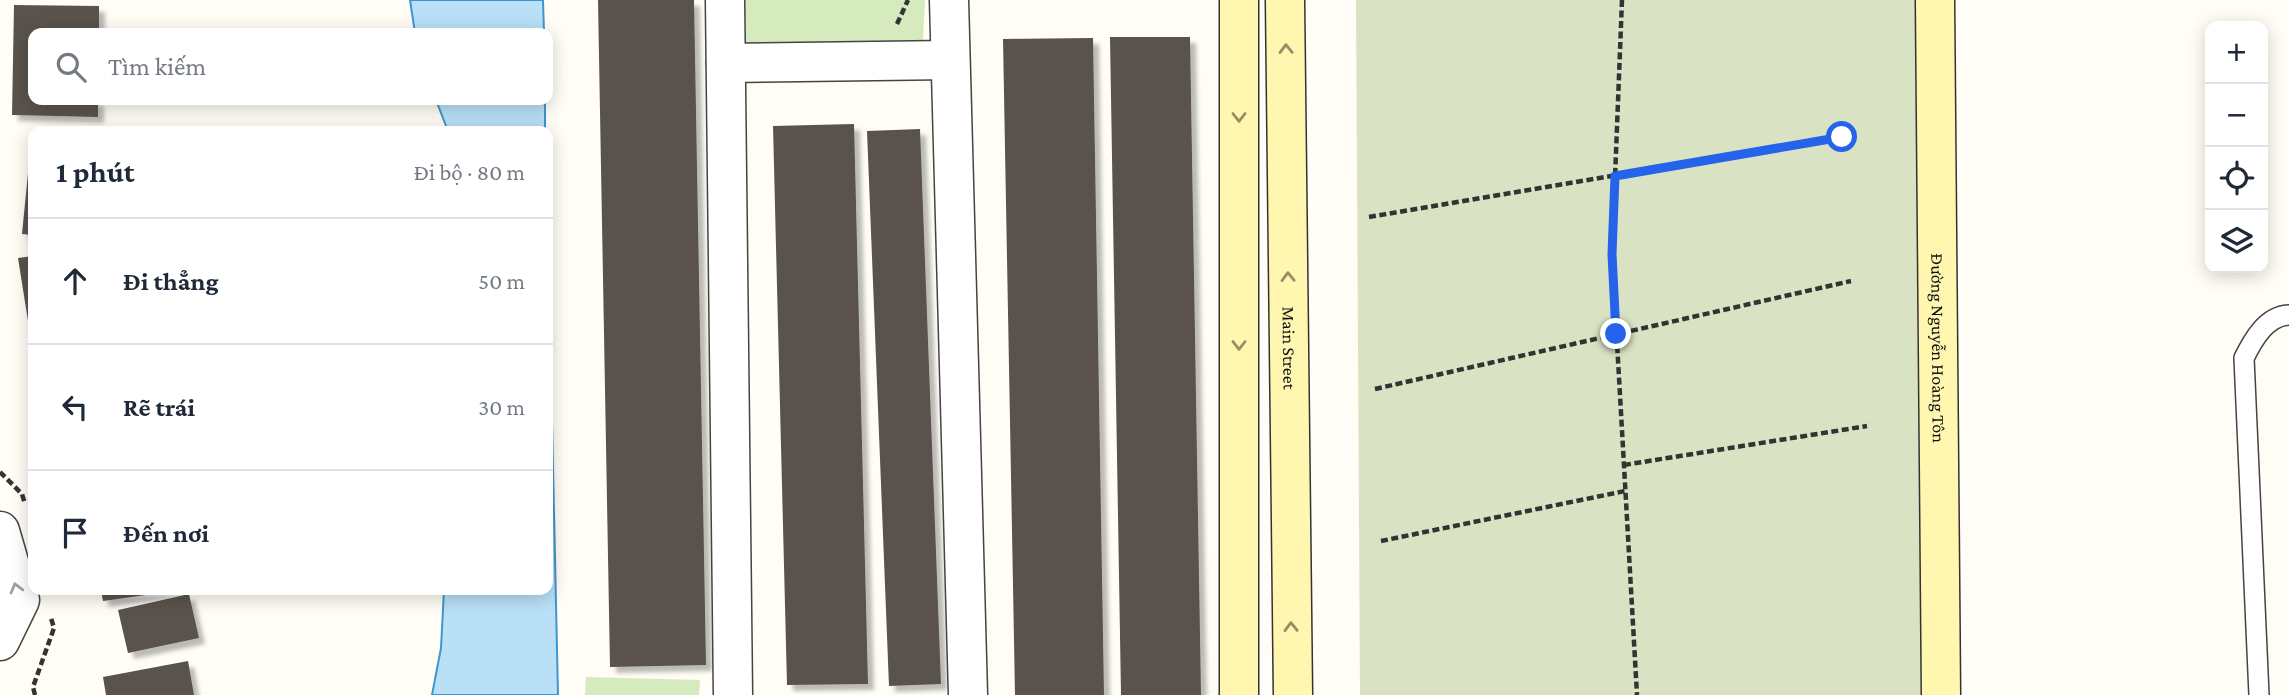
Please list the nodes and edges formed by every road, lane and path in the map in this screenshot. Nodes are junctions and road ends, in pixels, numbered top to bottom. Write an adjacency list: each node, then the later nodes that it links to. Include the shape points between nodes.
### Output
1 (725, 0): 10 (street)
2 (908, 0): 8 (path, via 899,24)
3 (950, 0): 9 (street)
4 (1239, 0): 28 (street, one-way to 28)
5 (1285, 0): 29 (street, Main Street, one-way to 5)
6 (1622, 0): 12 (path)
7 (1935, 0): 31 (street, Đường Nguyễn Hoàng Tôn)
8 (885, 24)
9 (950, 60): 10 (street); 27 (street)
10 (726, 63): 26 (street)
11 (1842, 137): 12 (path)
12 (1615, 176): 13 (path); 16 (path)
13 (1369, 217)
14 (1851, 281): 16 (path)
15 (2289, 316): 32 (lane, via 2281,316 2257,334 2244,358)
16 (1616, 334): 17 (path); 19 (path)
17 (1375, 389)
18 (1867, 426): 19 (path)
19 (1624, 465): 20 (path)
20 (1625, 491): 22 (path); 30 (path)
21 (0, 531): 24 (street, one-way to 21, via 20,600)
22 (1381, 541)
23 (51, 615): 25 (path, via 54,628 33,687)
24 (0, 641)
25 (35, 695)
26 (733, 695)
27 (968, 695)
28 (1239, 695)
29 (1293, 695)
30 (1637, 695)
31 (1941, 695)
32 (2259, 695)

